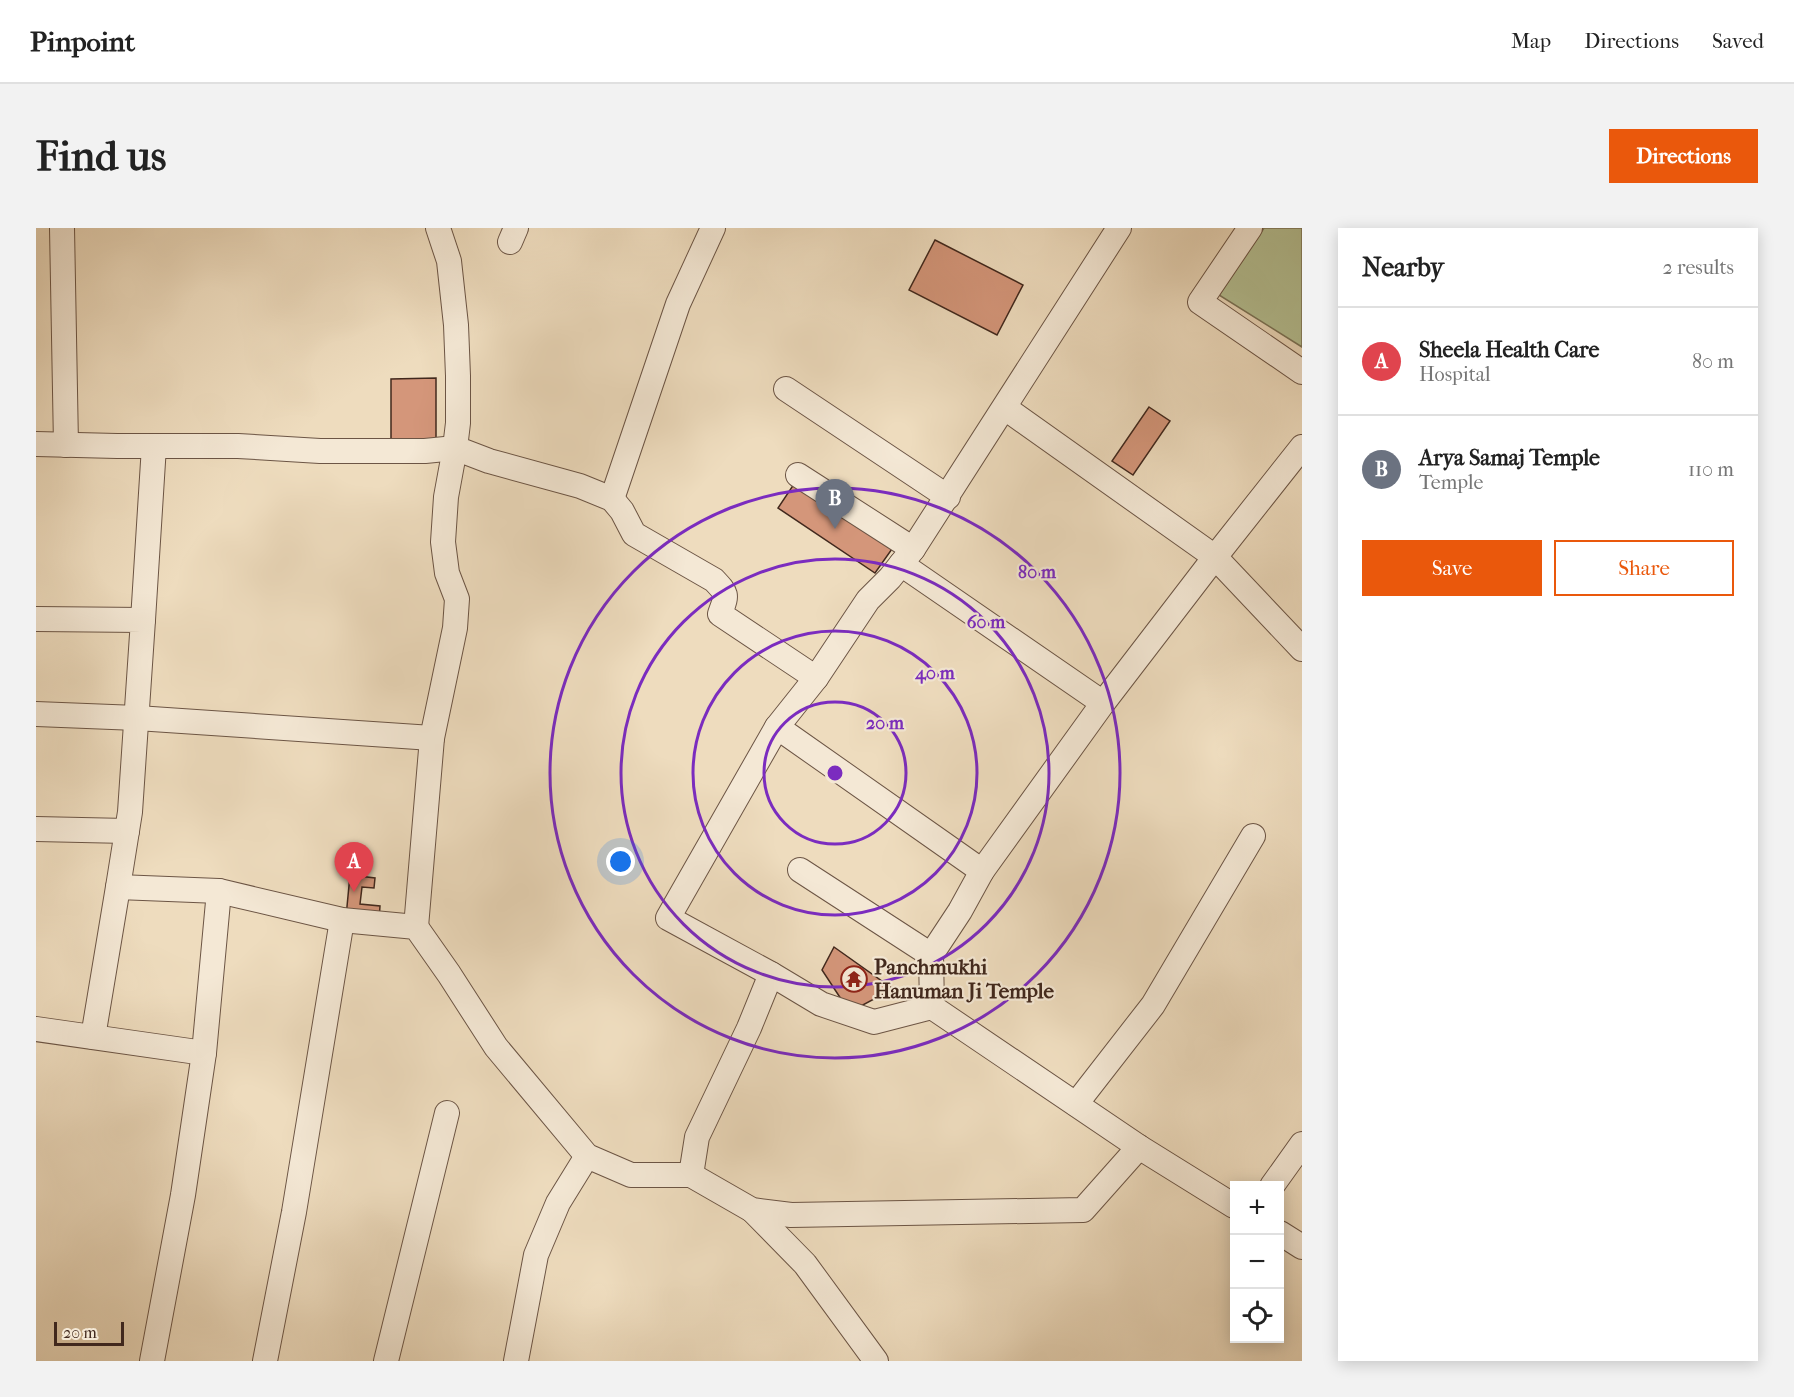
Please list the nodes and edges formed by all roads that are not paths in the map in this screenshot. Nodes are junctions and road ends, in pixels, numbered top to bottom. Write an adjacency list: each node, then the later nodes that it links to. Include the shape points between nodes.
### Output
1 (62, 228): 10 (street)
2 (438, 228): 13 (street, via 450,261 456,326)
3 (713, 228): 16 (street, via 678,304)
4 (1119, 228): 8 (street)
5 (1250, 228): 6 (street, via 1200,302)
6 (1302, 372)
7 (786, 389): 15 (street)
8 (1005, 408): 15 (street); 18 (street)
9 (36, 444): 10 (street)
10 (66, 445): 11 (street)
11 (154, 446): 13 (street, via 320,451); 20 (street)
12 (1302, 447): 18 (street)
13 (455, 448): 16 (street); 27 (street, via 443,542 447,573 457,599 455,628)
14 (798, 475): 17 (street)
15 (948, 497): 17 (street)
16 (612, 499): 22 (street, via 634,534 714,580 724,590 726,598 720,614)
17 (907, 556): 22 (street, via 868,600); 23 (street)
18 (1215, 557): 21 (street); 23 (street)
19 (36, 619): 20 (street)
20 (143, 620): 25 (street)
21 (1302, 649)
22 (816, 678): 26 (street)
23 (1104, 704): 32 (street)
24 (36, 714): 25 (street)
25 (137, 718): 27 (street); 29 (street)
26 (777, 727): 32 (street); 38 (street, via 668,918)
27 (432, 738): 36 (street)
28 (36, 829): 29 (street)
29 (127, 831): 33 (street)
30 (1253, 836): 43 (street, via 1153,1005)
31 (800, 870): 37 (street)
32 (982, 871): 37 (street)
33 (118, 887): 34 (street); 41 (street)
34 (219, 891): 35 (street); 42 (street)
35 (342, 920): 36 (street); 55 (street)
36 (416, 927): 47 (street, via 496,1047)
37 (931, 955): 39 (street)
38 (771, 974): 39 (street, via 821,1004 874,1022); 48 (street, via 697,1137)
39 (932, 1007): 43 (street)
40 (36, 1029): 41 (street)
41 (93, 1037): 42 (street)
42 (204, 1053): 54 (street)
43 (1076, 1104): 46 (street)
44 (447, 1113): 56 (street)
45 (1302, 1144): 49 (street)
46 (1139, 1147): 50 (street); 51 (street, via 1083,1210 790,1215)
47 (587, 1156): 48 (street, via 631,1175); 57 (street, via 558,1203 536,1255)
48 (691, 1175): 51 (street)
49 (1275, 1181)
50 (1230, 1204)
51 (752, 1210): 58 (street, via 805,1264)
52 (1283, 1235): 53 (street)
53 (1302, 1247)
54 (152, 1361)
55 (265, 1361)
56 (386, 1361)
57 (516, 1361)
58 (876, 1361)

